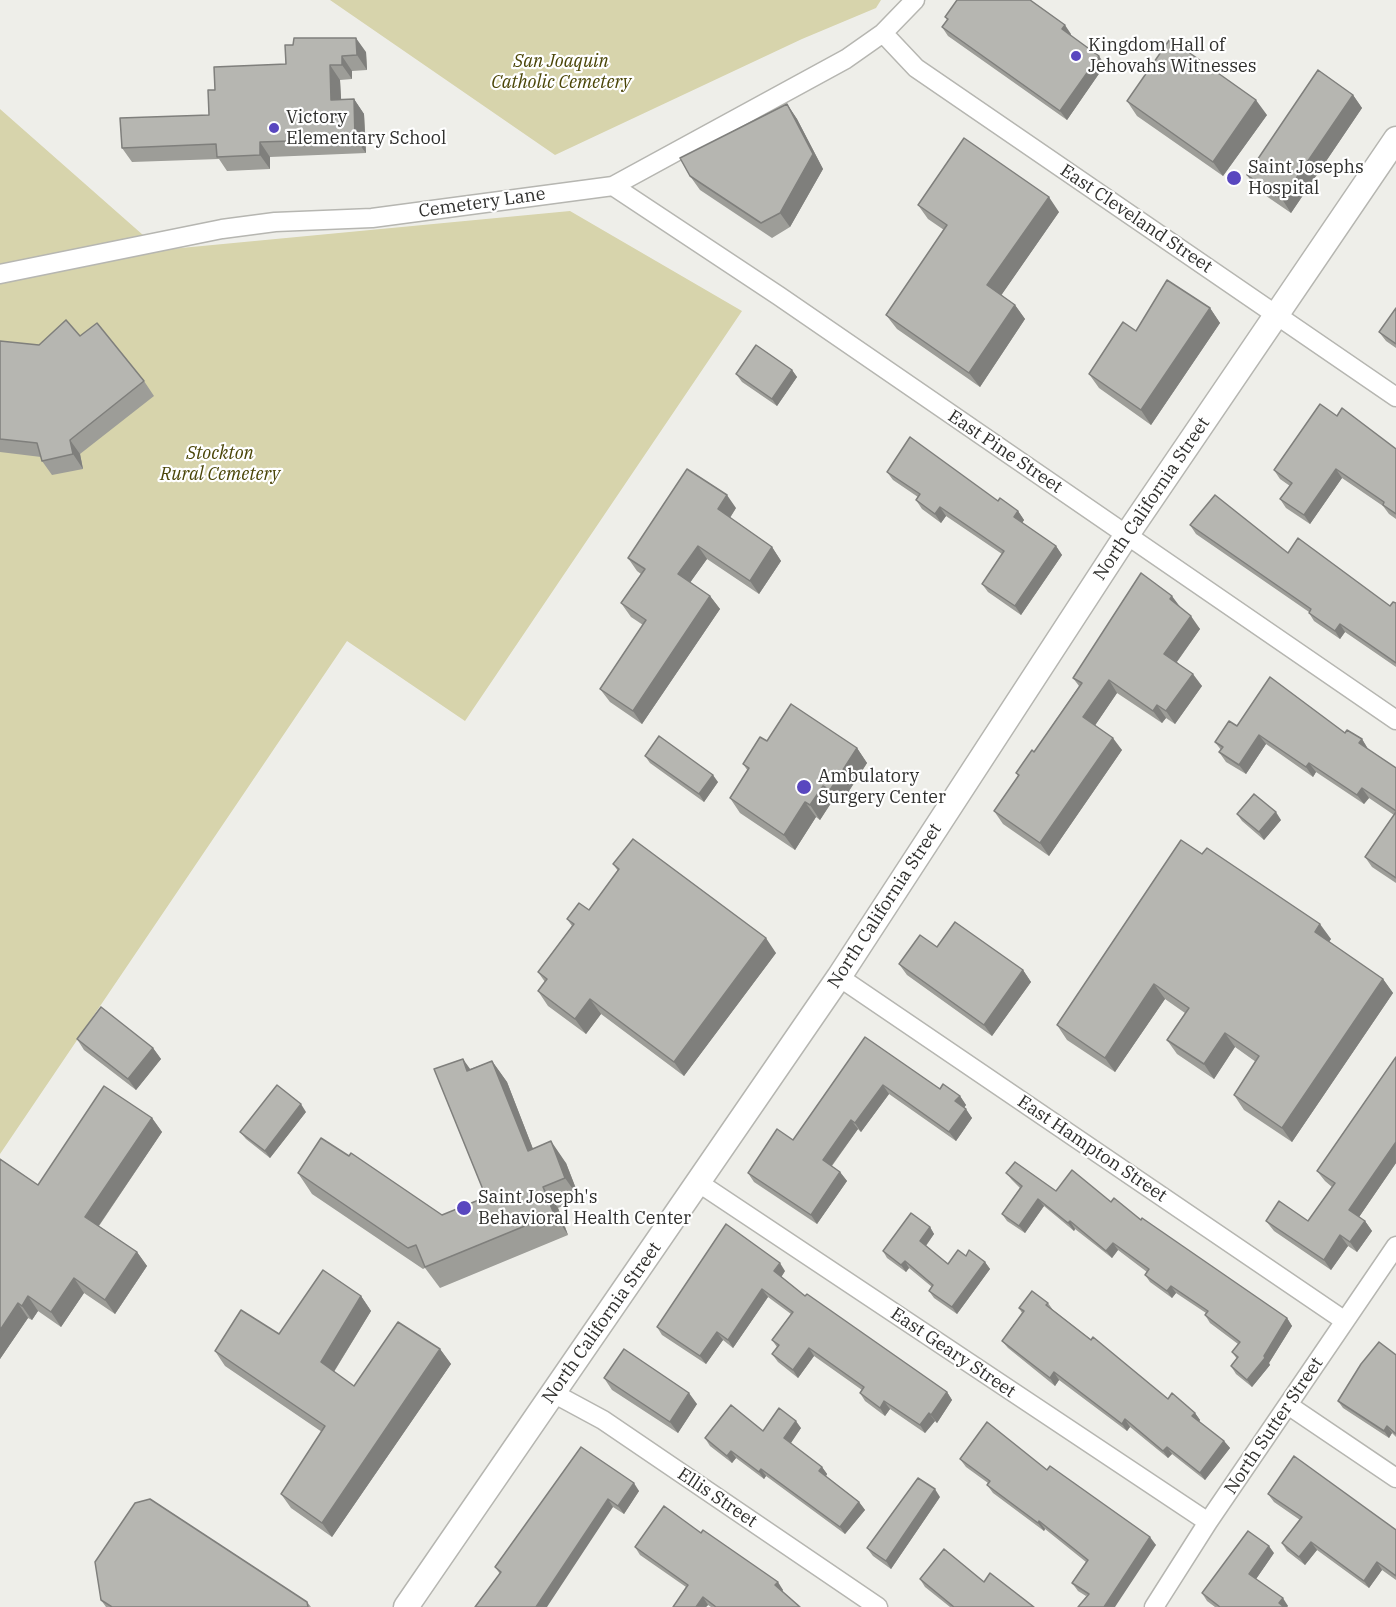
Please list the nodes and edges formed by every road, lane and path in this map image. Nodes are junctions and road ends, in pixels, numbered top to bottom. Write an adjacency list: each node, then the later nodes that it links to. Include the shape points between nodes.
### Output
1 (915, 0): 2 (street, Cemetery Lane)
2 (883, 33): 4 (street, Cemetery Lane, via 795,89); 6 (street, East Cleveland Street, via 916,68)
3 (1396, 139): 6 (street, North California Street)
4 (614, 186): 5 (street, Cemetery Lane, via 372,218 275,222 222,229); 8 (street, East Pine Street)
5 (0, 274)
6 (1276, 315): 7 (street, East Cleveland Street); 8 (street, North California Street)
7 (1396, 397)
8 (1126, 536): 9 (street, East Pine Street); 10 (street, North California Street)
9 (1396, 720)
10 (839, 977): 11 (street, North California Street); 13 (street, East Hampton Street)
11 (699, 1183): 14 (street, North California Street); 17 (street, East Geary Street)
12 (1396, 1246): 13 (street, North Sutter Street)
13 (1344, 1321): 15 (street, North Sutter Street)
14 (553, 1393): 18 (street, North California Street); 19 (street, Ellis Street, via 603,1420)
15 (1288, 1405): 16 (street); 17 (street, North Sutter Street)
16 (1396, 1478)
17 (1208, 1522): 20 (street, North Sutter Street)
18 (406, 1607)
19 (878, 1607)
20 (1154, 1607)

